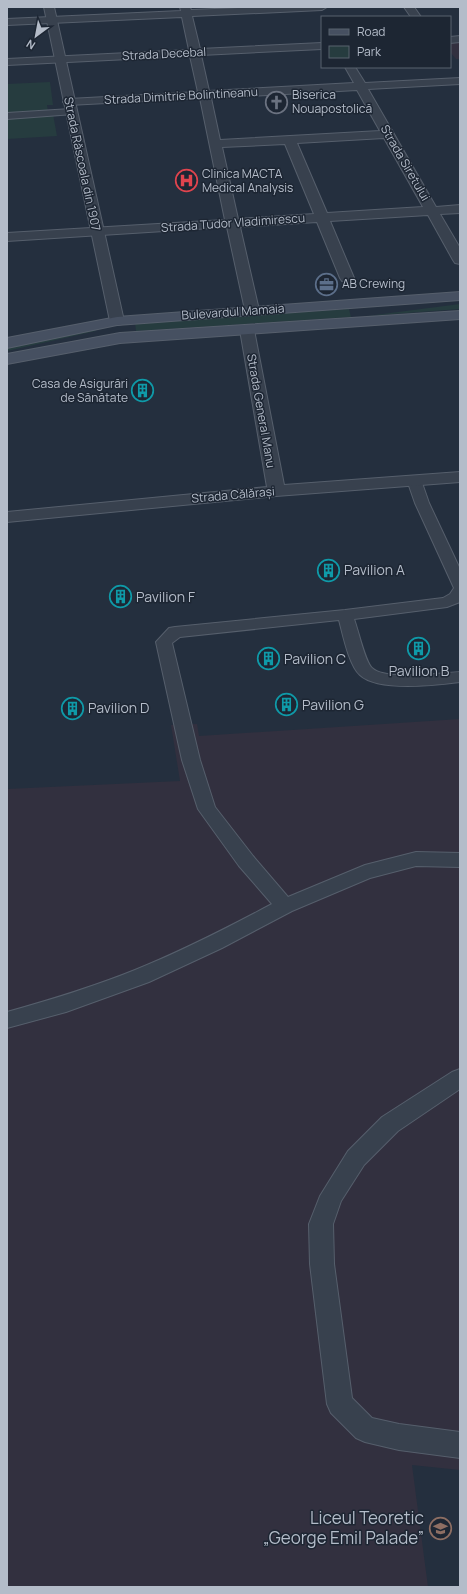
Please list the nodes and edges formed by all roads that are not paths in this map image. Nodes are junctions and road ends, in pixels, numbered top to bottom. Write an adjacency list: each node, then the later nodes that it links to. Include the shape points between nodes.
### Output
1 (49, 7): 8 (street, Strada Răscoala din 1907)
2 (316, 7): 3 (street); 5 (street); 6 (street)
3 (322, 7)
4 (409, 7): 7 (street)
5 (186, 10): 8 (street); 11 (street)
6 (321, 16)
7 (415, 16)
8 (51, 20): 9 (street); 12 (street, Strada Răscoala din 1907)
9 (7, 22)
10 (321, 46): 11 (street, Strada Decebal)
11 (195, 53): 12 (street, Strada Decebal); 18 (street)
12 (60, 60): 13 (street, Strada Decebal); 19 (street, Strada Răscoala din 1907)
13 (7, 62)
14 (351, 68): 17 (street, Strada Siretului)
15 (453, 70): 16 (street)
16 (460, 80): 17 (street, Strada Dimitrie Bolintineanu)
17 (361, 86): 18 (street, Strada Dimitrie Bolintineanu); 21 (street, Strada Siretului)
18 (204, 95): 19 (street, Strada Dimitrie Bolintineanu); 23 (street)
19 (70, 107): 20 (lane); 28 (street, Strada Răscoala din 1907)
20 (7, 116)
21 (388, 134): 22 (street); 25 (street, Strada Siretului)
22 (289, 140): 23 (street); 26 (street)
23 (215, 144): 27 (street)
24 (460, 209): 25 (street, Strada Tudor Vladimirescu)
25 (432, 211): 26 (street, Strada Tudor Vladimirescu); 30 (street, Strada Siretului)
26 (322, 218): 27 (street, Strada Tudor Vladimirescu); 31 (street)
27 (233, 223): 28 (street, Strada Tudor Vladimirescu); 34 (street)
28 (97, 231): 29 (street, Strada Tudor Vladimirescu); 36 (street, Strada Răscoala din 1907)
29 (7, 237)
30 (460, 260)
31 (347, 278)
32 (460, 296): 34 (main road, Bulevardul Mamaia)
33 (460, 300): 37 (main road, via 369,312 361,314)
34 (252, 310): 36 (main road, Bulevardul Mamaia)
35 (460, 315): 37 (main road, Bulevardul Mamaia)
36 (117, 321): 39 (main road); 40 (main road, Bulevardul Mamaia)
37 (362, 322): 38 (main road, Bulevardul Mamaia)
38 (247, 330): 39 (main road, Bulevardul Mamaia); 44 (street, Strada General Manu)
39 (120, 338): 41 (main road, Bulevardul Mamaia)
40 (7, 343)
41 (7, 360)
42 (460, 477): 43 (street, Strada Călărași)
43 (414, 480): 44 (street, Strada Călărași); 46 (lane)
44 (276, 491): 45 (street, Strada Călărași)
45 (7, 517)
46 (460, 586)
47 (460, 590): 48 (lane, via 458,597 447,602)
48 (345, 615): 49 (lane, via 365,672 378,678 403,680); 51 (lane, via 175,632 164,642 191,760 207,808 246,861)
49 (460, 677)
50 (460, 860): 51 (lane, via 416,859 365,872)
51 (285, 906): 52 (lane, via 215,943 142,976 66,1004)
52 (7, 1020)
53 (460, 1078): 54 (lane, via 390,1124 356,1158 331,1196 321,1224 322,1264 340,1404 365,1428 399,1438)
54 (460, 1445)

